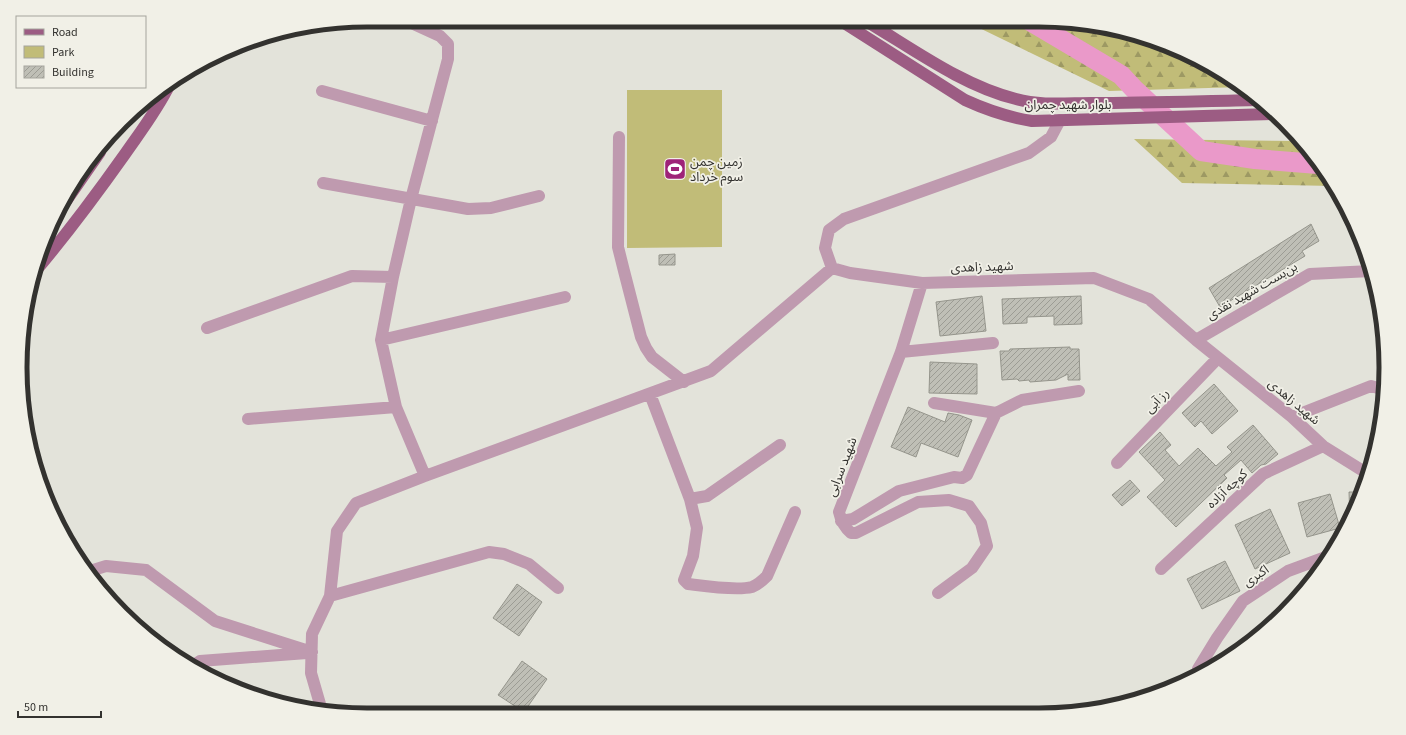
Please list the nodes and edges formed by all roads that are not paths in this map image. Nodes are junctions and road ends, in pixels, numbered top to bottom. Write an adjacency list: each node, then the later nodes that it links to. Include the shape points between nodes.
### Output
1 (420, 27): 10 (street, via 440,36 448,44 448,60)
2 (852, 27): 9 (main road, بلوار شهید چمران, via 945,88 984,109 1007,117 1032,121)
3 (877, 27): 7 (main road, بلوار شهید چمران, via 965,81 1016,100)
4 (322, 91): 10 (street)
5 (164, 94): 15 (main road, via 114,169)
6 (1250, 100): 7 (main road, بلوار شهید چمران)
7 (1058, 103): 9 (main road)
8 (1266, 114): 9 (main road, بلوار شهید چمران)
9 (1060, 120): 16 (street, via 1051,137 1029,153 844,219 829,230 825,248)
10 (432, 121): 14 (street)
11 (619, 137): 27 (street, via 618,247 641,337 652,357)
12 (323, 183): 14 (street)
13 (539, 196): 14 (street, via 491,208 468,209)
14 (411, 199): 18 (street)
15 (44, 262)
16 (832, 268): 19 (street, شهید زاهدی); 27 (street, via 712,371)
17 (1365, 271): 23 (street, بن‌بست شهید نقدی, via 1310,274)
18 (393, 277): 21 (street, via 352,276); 22 (street)
19 (922, 283): 23 (street, شهید زاهدی, via 1094,278 1149,299); 25 (street, شهید سرابی)
20 (565, 297): 22 (street)
21 (208, 328)
22 (381, 340): 32 (street)
23 (1196, 340): 26 (street, شهید زاهدی)
24 (993, 343): 25 (street)
25 (901, 352): 43 (street, شهید سرابی, via 839,512)
26 (1218, 358): 34 (street, شهید زاهدی); 38 (street, رز آبی)
27 (684, 382): 30 (street)
28 (1378, 388): 34 (street, via 1371,386)
29 (1079, 391): 33 (street, via 1022,400)
30 (650, 394): 40 (street); 41 (street)
31 (934, 404): 33 (street)
32 (396, 407): 35 (street); 40 (street)
33 (996, 413): 43 (street, via 967,475 899,491 853,519)
34 (1292, 417): 37 (street, شهید زاهدی)
35 (248, 420)
36 (780, 445): 41 (street, via 707,496)
37 (1323, 446): 39 (street, شهید زاهدی); 45 (street, کوچه آزاده, via 1263,474)
38 (1116, 463)
39 (1363, 471)
40 (425, 476): 49 (street, via 356,504 337,531)
41 (690, 499): 42 (street, via 698,528 693,556 684,580 694,585 735,588 752,587 759,583 767,576)
42 (794, 512)
43 (841, 521): 48 (street, via 851,533 856,534 918,502 949,500 969,506 981,523 987,546 972,568)
44 (1321, 559): 52 (street, اکبری, via 1288,571 1243,601)
45 (1161, 569)
46 (93, 570): 50 (street, via 106,566 146,570 215,621)
47 (558, 588): 49 (street, via 529,564 504,554 489,552)
48 (938, 593)
49 (330, 596): 50 (street, via 312,634)
50 (312, 652): 51 (street); 53 (street, via 311,673)
51 (200, 664)
52 (1199, 668)
53 (320, 705)

